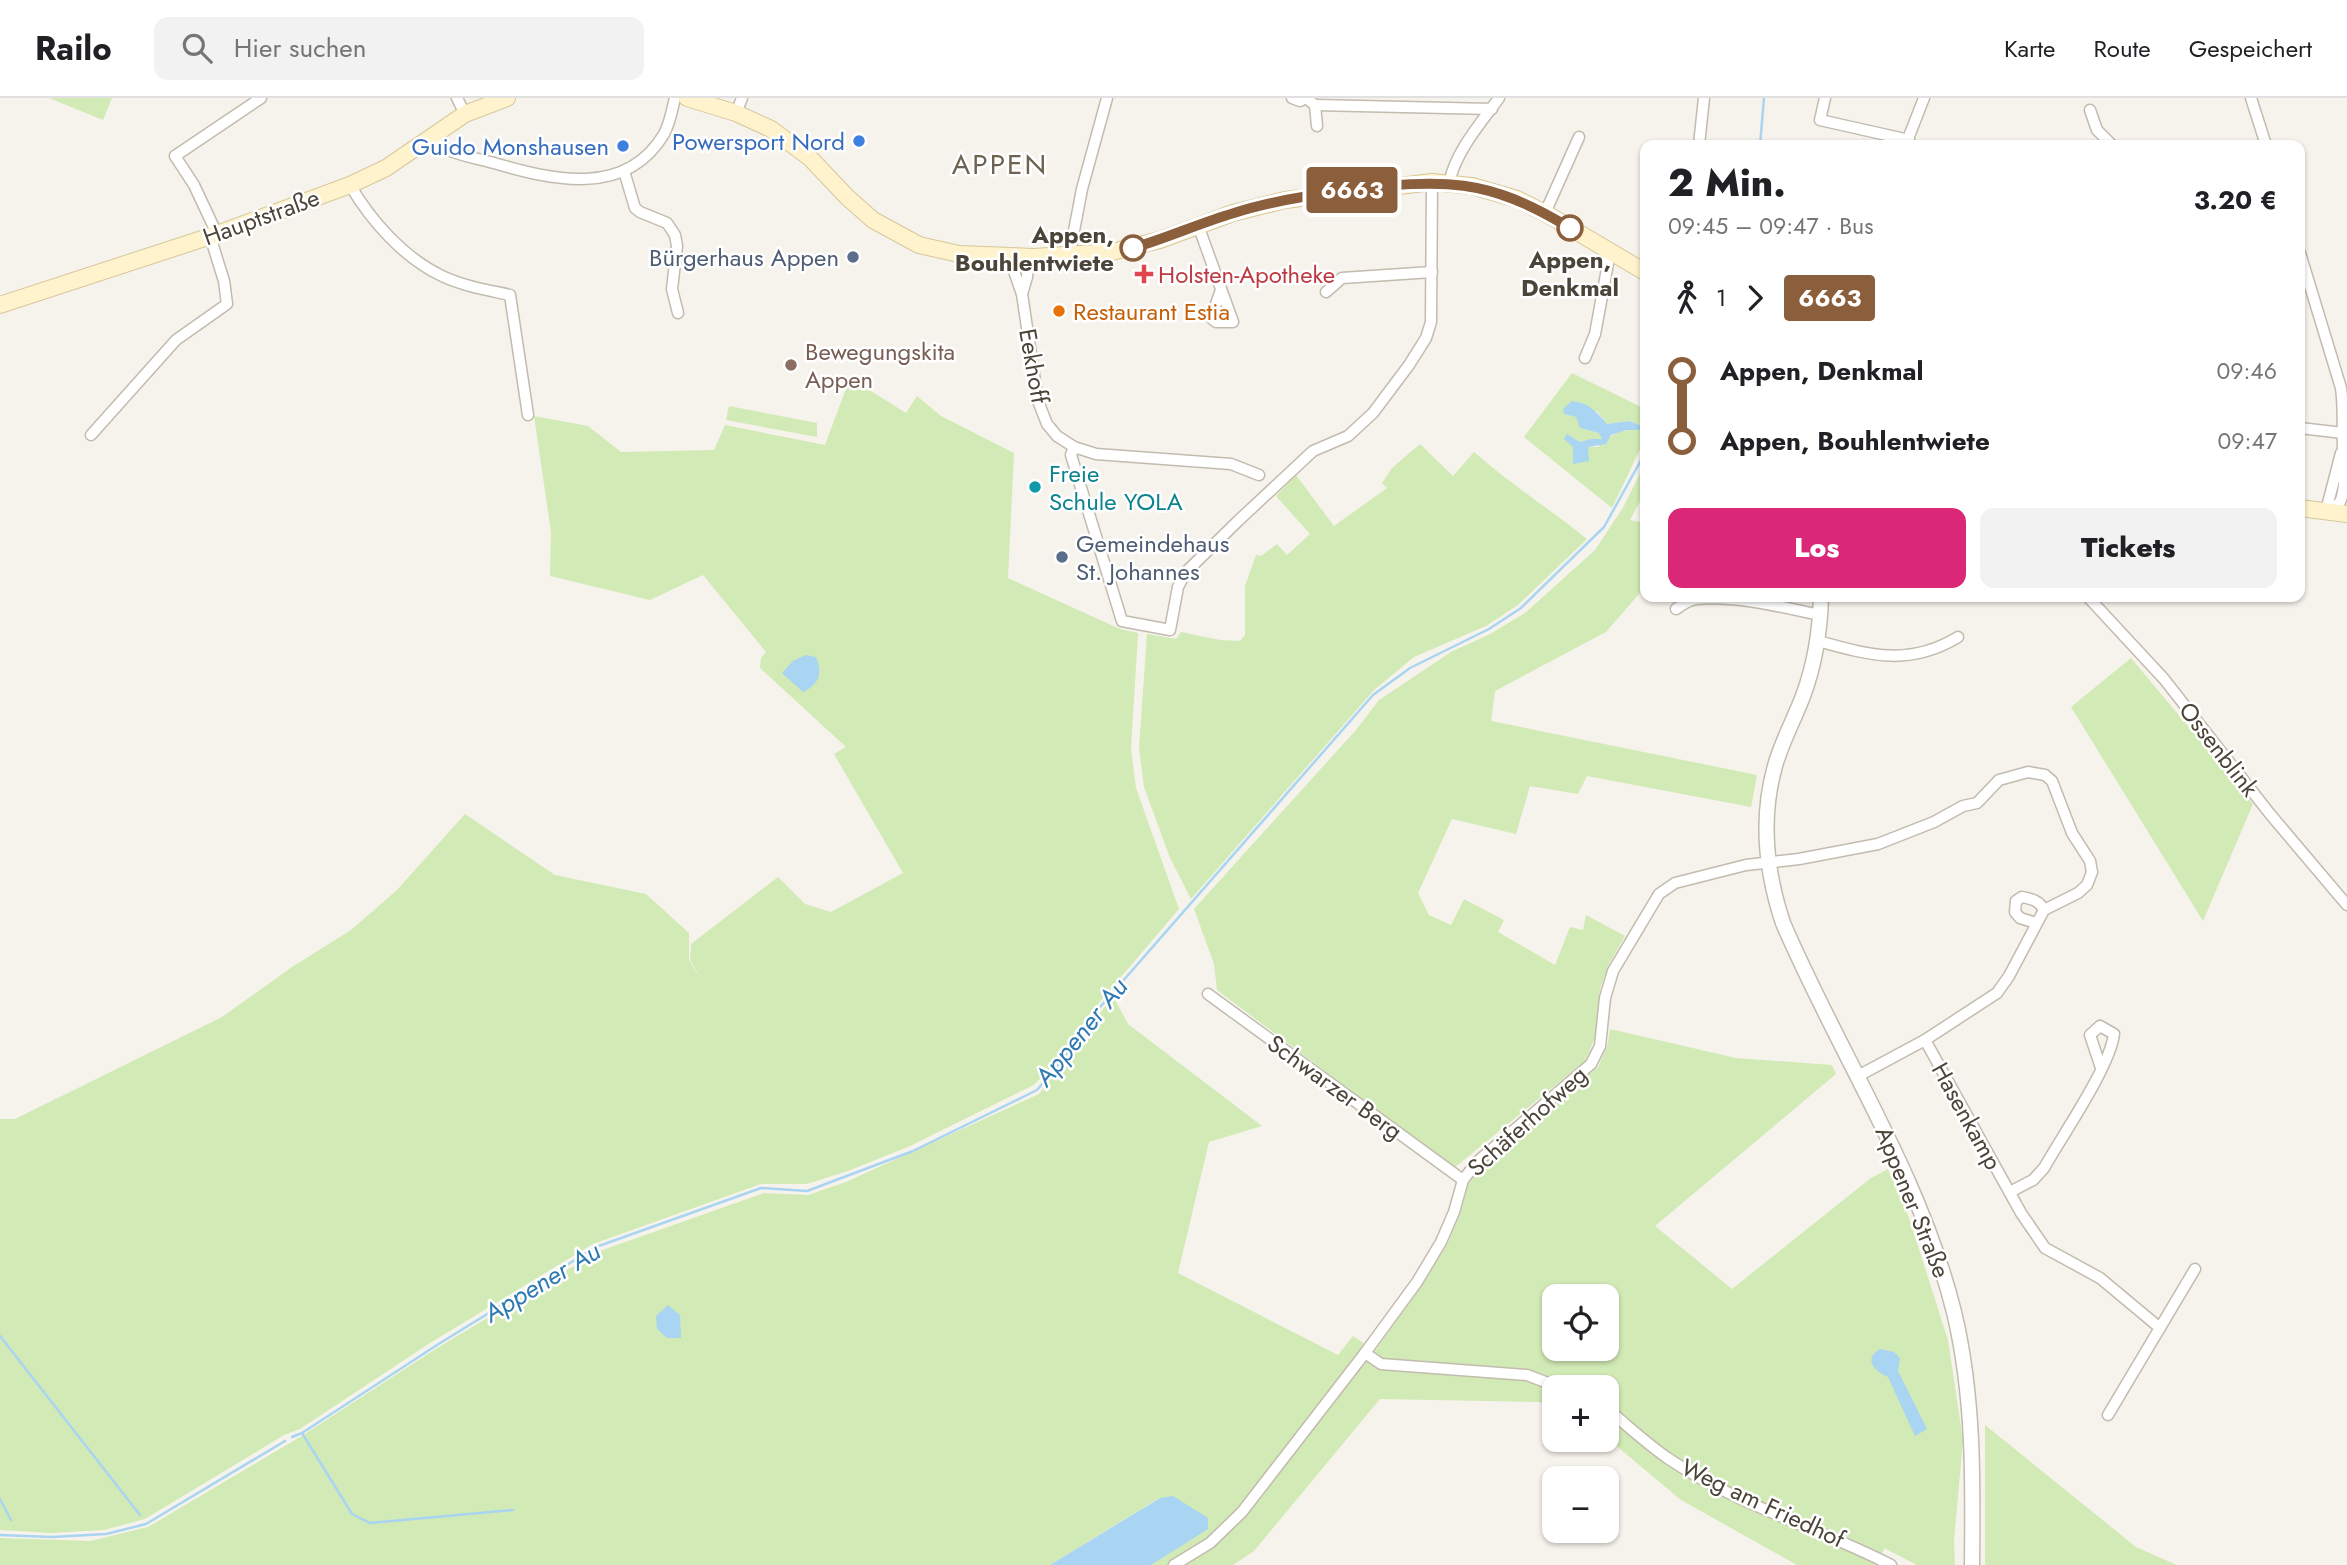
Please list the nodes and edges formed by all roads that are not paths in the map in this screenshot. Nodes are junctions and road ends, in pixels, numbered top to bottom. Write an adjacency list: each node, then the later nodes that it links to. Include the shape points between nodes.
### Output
1 (261, 98): 32 (street, via 174,156 194,185)
2 (457, 98): 17 (street)
3 (507, 98): 17 (main road, Hauptstraße)
4 (675, 98): 26 (street, via 664,134)
5 (1108, 98): 36 (street, via 1082,188)
6 (1292, 98): 13 (street)
7 (1499, 98): 15 (street)
8 (1704, 98): 21 (street)
9 (1825, 98): 22 (street, via 1819,120)
10 (1924, 98): 23 (street)
11 (2251, 98): 25 (street)
12 (692, 99): 14 (main road)
13 (1308, 101): 15 (street); 18 (street)
14 (739, 106): 34 (main road, via 800,149 873,220 901,237 960,254)
15 (1492, 109): 28 (street, via 1471,136)
16 (2090, 110): 24 (street, via 2097,130)
17 (464, 114): 19 (main road, Hauptstraße)
18 (1317, 126)
19 (430, 137): 26 (street, via 441,147 561,178 596,178); 29 (main road, Hauptstraße, via 386,168)
20 (1579, 137): 30 (street)
21 (1700, 140)
22 (1896, 140)
23 (1908, 140)
24 (2107, 140)
25 (2264, 140)
26 (624, 171): 44 (street, via 635,208 667,223 675,235 672,289)
27 (1432, 182): 28 (main road); 31 (main road, via 1285,200); 38 (street)
28 (1449, 183): 30 (main road, via 1502,193)
29 (351, 185): 32 (main road, Hauptstraße); 46 (street, via 377,222 414,259 453,281 510,295)
30 (1545, 213): 33 (main road)
31 (1198, 225): 36 (main road, via 1131,248); 40 (street)
32 (214, 235): 43 (main road, Hauptstraße); 49 (street, via 227,304 176,340)
33 (1613, 252): 37 (main road); 45 (street, via 1595,334)
34 (1012, 257): 35 (main road); 42 (street, Eekhoff)
35 (1029, 257): 36 (main road); 42 (street, Eekhoff)
36 (1069, 257)
37 (1640, 269)
38 (1432, 272): 41 (street, via 1342,278); 51 (street, via 1431,322 1409,365 1373,413 1348,436 1313,451 1186,572 1178,587 1170,630 1122,621 1071,455)
39 (2305, 274): 48 (street, via 2342,388)
40 (1221, 290)
41 (1326, 292)
42 (1022, 294): 51 (street, Eekhoff, via 1040,410 1047,424)
43 (0, 305)
44 (678, 313)
45 (1585, 358)
46 (528, 415)
47 (2305, 429): 48 (street)
48 (2343, 433): 50 (street)
49 (91, 435)
50 (2342, 446): 53 (street); 55 (street)
51 (1073, 447): 52 (street, Eekhoff, via 1096,454 1231,464)
52 (1259, 475)
53 (2346, 480): 55 (street, via 2340,502)
54 (2305, 509): 55 (main road)
55 (2326, 511): 56 (main road)
56 (2347, 514)
57 (1689, 602): 61 (street)
58 (1740, 602): 62 (street)
59 (1821, 602): 62 (street)
60 (2093, 602): 66 (street, Ossenblink, via 2164,679)
61 (1676, 609)
62 (1820, 615): 64 (street)
63 (1958, 637): 64 (street, via 1919,653 1892,656 1865,654)
64 (1818, 640): 65 (street, via 1807,684 1775,766 1766,825)
65 (1768, 861): 67 (street, via 1878,844 1976,803 1999,780 2037,773 2052,781 2092,872 2078,893); 72 (street, Appener Straße, via 1783,923); 73 (street, Schäferhofweg, via 1675,883 1659,894 1614,971 1605,998 1600,1046 1591,1063 1477,1162)
66 (2347, 905)
67 (2044, 910): 68 (street, Hasenkamp); 68 (street, via 2031,899 2016,901 2020,918)
68 (2036, 923): 70 (street, Hasenkamp, via 1997,993)
69 (1208, 994): 73 (street, Schwarzer Berg)
70 (1925, 1040): 72 (street, Hasenkamp); 74 (street, Hasenkamp)
71 (2101, 1069): 74 (street, Hasenkamp, via 2044,1168)
72 (1858, 1076): 83 (street, Appener Straße, via 1912,1187 1954,1314 1971,1430)
73 (1463, 1180): 77 (street, Schäferhofweg, via 1441,1242)
74 (2013, 1197): 76 (street, via 2045,1248 2100,1278)
75 (2195, 1269): 76 (street)
76 (2160, 1328): 79 (street)
77 (1365, 1353): 78 (street, via 1381,1364 1527,1376); 81 (street, Schäferhofweg, via 1242,1512 1210,1543)
78 (1542, 1381)
79 (2108, 1415)
80 (1619, 1419): 82 (street, Weg am Friedhof, via 1669,1459 1741,1499)
81 (1174, 1565)
82 (1891, 1565)
83 (1972, 1565)

